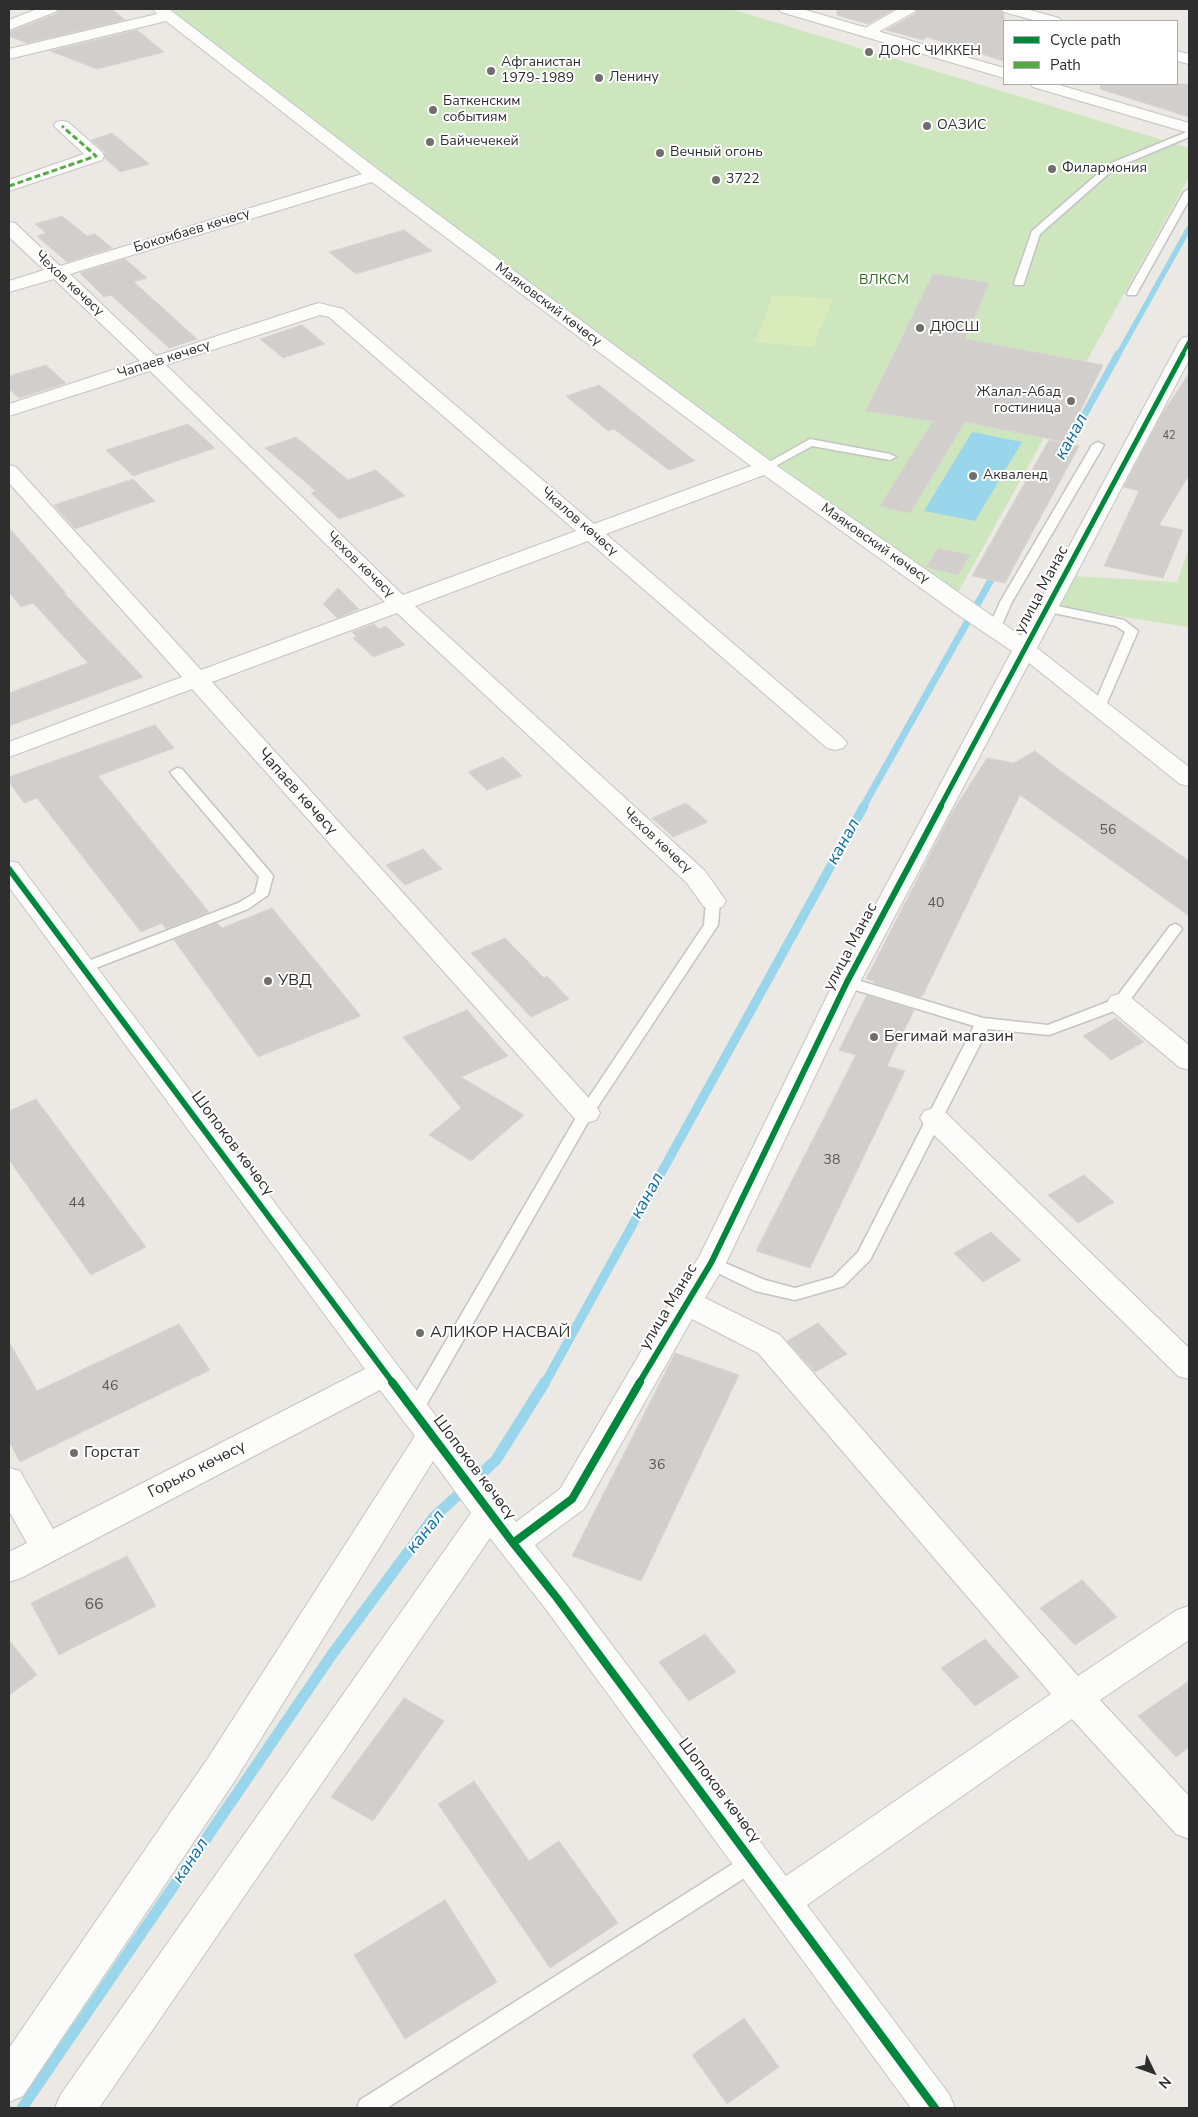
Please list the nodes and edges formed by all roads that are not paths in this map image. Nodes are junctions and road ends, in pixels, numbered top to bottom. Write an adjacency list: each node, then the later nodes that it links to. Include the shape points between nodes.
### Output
1 (50, 9): 7 (street)
2 (786, 9): 8 (street)
3 (909, 9): 8 (street)
4 (1009, 9): 6 (street)
5 (164, 12): 9 (street); 15 (street, Маяковский көчөсү)
6 (1050, 20)
7 (9, 25)
8 (868, 32): 10 (street)
9 (9, 54)
10 (1003, 73)
11 (1042, 85): 13 (street)
12 (62, 126): 16 (street, via 96,156)
13 (1189, 128)
14 (1189, 134): 20 (lane, via 1112,166 1035,233)
15 (375, 176): 19 (street, Бокомбаев көчөсү); 29 (street, Маяковский көчөсү)
16 (9, 186)
17 (1189, 192): 22 (lane)
18 (9, 228): 19 (street, Чехов көчөсү)
19 (57, 272): 21 (street, Бокомбаев көчөсү); 25 (street, Чехов көчөсү)
20 (1019, 283)
21 (9, 288)
22 (1132, 293)
23 (319, 309): 25 (street, Чапаев көчөсү); 31 (street, Чкалов көчөсү, via 336,313)
24 (1189, 342): 33 (street, улица Манас)
25 (154, 364): 26 (street, Чапаев көчөсү); 32 (street, Чехов көчөсү)
26 (9, 410)
27 (1098, 445): 34 (lane)
28 (890, 457): 29 (lane, via 810,442)
29 (766, 467): 31 (street); 34 (street, Маяковский көчөсү)
30 (9, 471): 36 (street, Чапаев көчөсү)
31 (590, 532): 32 (street); 38 (street, Чкалов көчөсү)
32 (399, 603): 36 (street); 43 (street, Чехов көчөсү, via 696,877)
33 (1048, 608): 35 (street, улица Манас); 37 (lane, via 1120,623 1132,631)
34 (992, 627): 35 (street, Маяковский көчөсү)
35 (1026, 650): 37 (street); 46 (street, улица Манас)
36 (197, 680): 39 (street); 50 (street, Чапаев көчөсү)
37 (1099, 707): 41 (street)
38 (835, 743)
39 (9, 750)
40 (177, 772): 45 (lane, via 266,876 261,895 243,906)
41 (1189, 779)
42 (9, 870): 45 (street, Шопоков көчөсү)
43 (713, 901): 50 (lane, via 711,925)
44 (1175, 929): 47 (lane)
45 (83, 968): 55 (street, Шопоков көчөсү)
46 (847, 982): 48 (lane); 52 (street, улица Манас)
47 (1120, 1003): 48 (lane, via 1049,1030); 49 (street)
48 (983, 1023): 51 (lane)
49 (1189, 1060)
50 (586, 1113): 56 (lane)
51 (934, 1118): 52 (lane, via 864,1256 838,1282 795,1294 761,1286); 54 (street)
52 (712, 1263): 53 (street, улица Манас)
53 (686, 1302): 59 (street, улица Манас, via 572,1499); 63 (street, via 769,1344)
54 (1189, 1367)
55 (386, 1372): 56 (street, Шопоков көчөсү); 60 (street, Горько көчөсү)
56 (423, 1423): 58 (street, Шопоков көчөсү); 67 (street, via 221,1770)
57 (9, 1481): 60 (street)
58 (489, 1510): 59 (street, Шопоков көчөсү); 68 (street)
59 (513, 1543): 65 (street, Шопоков көчөсү)
60 (47, 1548): 61 (street, Горько көчөсү)
61 (9, 1568)
62 (1189, 1621): 63 (street)
63 (1075, 1697): 64 (street); 66 (street)
64 (1189, 1822)
65 (754, 1861): 66 (street, Шопоков көчөсү); 69 (lane)
66 (783, 1900): 70 (street, Шопоков көчөсү)
67 (9, 2082)
68 (75, 2108)
69 (368, 2108)
70 (935, 2108)

